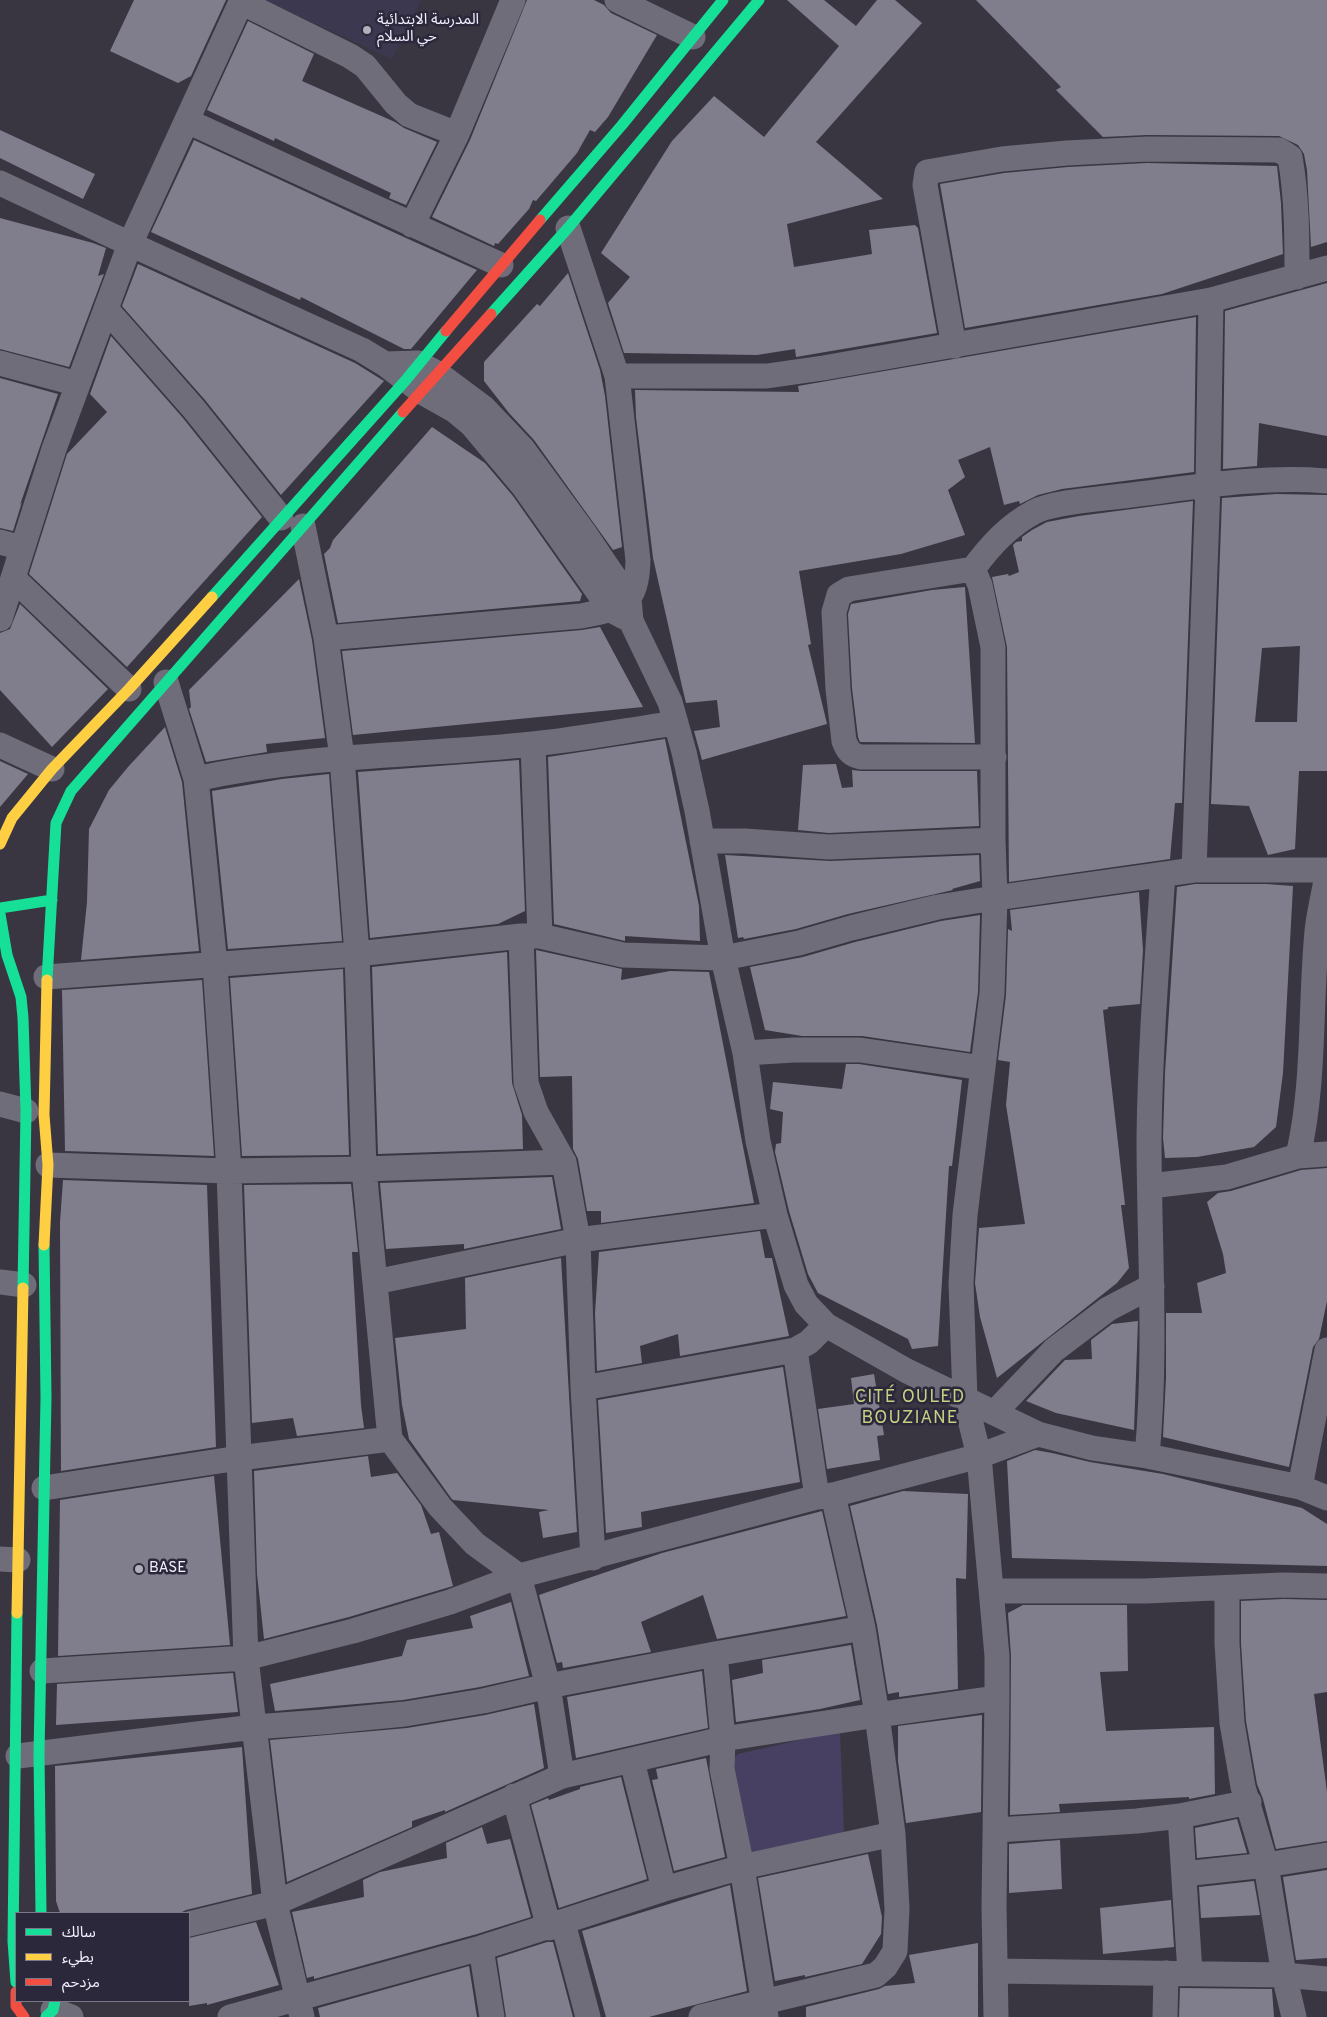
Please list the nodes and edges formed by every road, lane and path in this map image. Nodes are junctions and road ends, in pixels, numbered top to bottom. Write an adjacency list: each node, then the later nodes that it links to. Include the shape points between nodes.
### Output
1 (513, 0): 9 (street)
2 (617, 0): 6 (street)
3 (723, 0): 6 (street)
4 (758, 0): 8 (street)
5 (241, 1): 7 (street); 9 (street, via 350,56 365,66 409,115)
6 (693, 37): 8 (street)
7 (187, 122): 11 (street); 13 (street)
8 (632, 132): 12 (street); 14 (street)
9 (456, 134): 11 (street)
10 (0, 182): 13 (street)
11 (412, 225): 14 (street)
12 (568, 228): 21 (street); 22 (street)
13 (130, 244): 18 (street); 22 (street, via 362,350 385,364)
14 (501, 265): 22 (street)
15 (1327, 268): 16 (street)
16 (1297, 277): 17 (street); 19 (street, via 1297,214 1292,165 1290,157 1279,150 1147,148 1002,159 938,169 927,172 924,185)
17 (1211, 300): 19 (street); 25 (street)
18 (106, 309): 23 (street); 26 (street)
19 (954, 346): 21 (street, via 767,376)
20 (0, 363): 23 (street)
21 (617, 376): 30 (street, via 638,560 638,580)
22 (420, 377): 26 (street); 26 (street); 30 (street, via 472,425)
23 (78, 384): 27 (street, via 54,449)
24 (1327, 481): 25 (street, via 1279,478)
25 (1208, 486): 28 (street, via 1082,501 1036,511 993,543); 45 (street)
26 (292, 522): 32 (street); 33 (street); 34 (street)
27 (11, 545): 29 (street)
28 (973, 569): 38 (street, via 980,585 993,647); 38 (street, via 849,589 840,595 834,612 838,689 844,741 852,755)
29 (13, 578): 31 (street); 34 (street)
30 (624, 610): 32 (street); 35 (street, via 670,702)
31 (0, 619)
32 (326, 638): 39 (street)
33 (166, 682): 41 (street); 50 (street, via 71,791 62,807 54,838)
34 (129, 689): 40 (street)
35 (676, 723): 36 (street); 43 (street)
36 (533, 744): 39 (street); 53 (street)
37 (0, 745): 40 (street)
38 (994, 757): 42 (street)
39 (342, 758): 41 (street, via 241,769); 54 (street)
40 (52, 769): 44 (street, via 12,818)
41 (196, 779): 57 (street)
42 (993, 840): 43 (street, via 829,847); 49 (street)
43 (702, 841): 56 (street)
44 (0, 844)
45 (1194, 870): 46 (street); 47 (street)
46 (1327, 870)
47 (1163, 874): 49 (street); 70 (street, via 1150,1096)
48 (1327, 874): 59 (street, via 1318,930)
49 (995, 898): 56 (street, via 938,907 799,943); 61 (street, via 992,993)
50 (52, 900): 51 (street); 58 (street, via 44,949)
51 (0, 908)
52 (0, 914): 55 (street)
53 (530, 936): 54 (street); 56 (street, via 624,954); 66 (street, via 526,1083 536,1112)
54 (357, 954): 57 (street); 68 (street)
55 (8, 955): 63 (street, via 23,1018)
56 (723, 958): 60 (street)
57 (215, 966): 58 (street); 69 (street)
58 (46, 977): 67 (street, via 44,1115)
59 (1319, 1044): 65 (street)
60 (744, 1053): 61 (street, via 860,1050); 71 (street, via 758,1142)
61 (983, 1068): 80 (street, via 965,1215 961,1283)
62 (0, 1104): 63 (street)
63 (26, 1110): 74 (street, via 23,1213)
64 (1327, 1154): 65 (street)
65 (1298, 1156): 70 (street, via 1227,1177)
66 (564, 1162): 68 (street); 72 (street)
67 (48, 1165): 69 (street); 88 (street, via 44,1222)
68 (364, 1169): 69 (street); 73 (street)
69 (228, 1171): 86 (street)
70 (1150, 1186): 75 (street)
71 (775, 1215): 72 (street); 76 (street, via 796,1285 806,1304)
72 (578, 1240): 73 (street); 79 (street)
73 (375, 1282): 83 (street)
74 (12, 1283): 92 (street, via 17,1497)
75 (1152, 1286): 81 (street, via 1108,1310 1054,1350); 85 (street, via 1151,1417)
76 (826, 1325): 77 (street, via 809,1342); 80 (street, via 906,1371)
77 (795, 1350): 79 (street); 89 (street)
78 (1327, 1350): 87 (street)
79 (582, 1388): 91 (street)
80 (965, 1399): 81 (street); 84 (street)
81 (994, 1413): 82 (street)
82 (1038, 1434): 84 (street); 85 (street, via 1092,1448)
83 (390, 1439): 86 (street); 93 (street, via 440,1507 475,1544)
84 (979, 1456): 89 (street); 96 (street)
85 (1147, 1456): 87 (street)
86 (239, 1458): 88 (street); 99 (street)
87 (1300, 1487): 90 (street)
88 (44, 1488): 100 (street)
89 (825, 1496): 91 (street); 97 (street)
90 (1327, 1498)
91 (592, 1558): 93 (street)
92 (9, 1560): 102 (street)
93 (519, 1576): 99 (street, via 450,1602 362,1629); 101 (street)
94 (1327, 1586): 95 (street)
95 (1226, 1588): 96 (street); 111 (street, via 1232,1723)
96 (992, 1591): 103 (street)
97 (863, 1628): 98 (street); 104 (street)
98 (715, 1654): 101 (street); 106 (street)
99 (246, 1658): 100 (street); 105 (street)
100 (42, 1671): 107 (street)
101 (548, 1686): 105 (street, via 405,1714); 109 (street)
102 (7, 1696): 107 (street)
103 (997, 1698): 104 (street); 113 (street)
104 (877, 1715): 106 (street); 114 (street)
105 (254, 1727): 107 (street); 120 (street)
106 (723, 1739): 108 (street); 117 (street, via 722,1770)
107 (27, 1755): 121 (street); 122 (street)
108 (632, 1761): 109 (street); 119 (street)
109 (562, 1776): 110 (street)
110 (514, 1796): 120 (street); 125 (street)
111 (1249, 1802): 112 (street); 116 (street)
112 (1180, 1816): 113 (street); 118 (street)
113 (996, 1830): 128 (street)
114 (892, 1834): 117 (street); 134 (street, via 896,1951 891,1960 876,1975)
115 (1327, 1855): 116 (street)
116 (1266, 1865): 118 (street); 130 (street)
117 (742, 1867): 119 (street); 134 (street)
118 (1184, 1874): 129 (street)
119 (664, 1889): 125 (street)
120 (275, 1902): 124 (street); 133 (street)
121 (15, 1912)
122 (41, 1912)
123 (15, 1914): 127 (street)
124 (190, 1924)
125 (556, 1925): 126 (street); 139 (street)
126 (481, 1948): 133 (street); 138 (street)
127 (15, 1968)
128 (996, 1971): 129 (street); 141 (street)
129 (1178, 1973): 130 (street); 142 (street)
130 (1284, 1975): 131 (street); 143 (street)
131 (1327, 1979)
132 (15, 1995): 135 (street)
133 (300, 2008): 137 (street)
134 (765, 2010): 140 (street)
135 (15, 2012): 136 (street)
136 (24, 2017)
137 (230, 2017)
138 (492, 2017)
139 (588, 2017)
140 (701, 2017)
141 (996, 2017)
142 (1165, 2017)
143 (1294, 2017)

